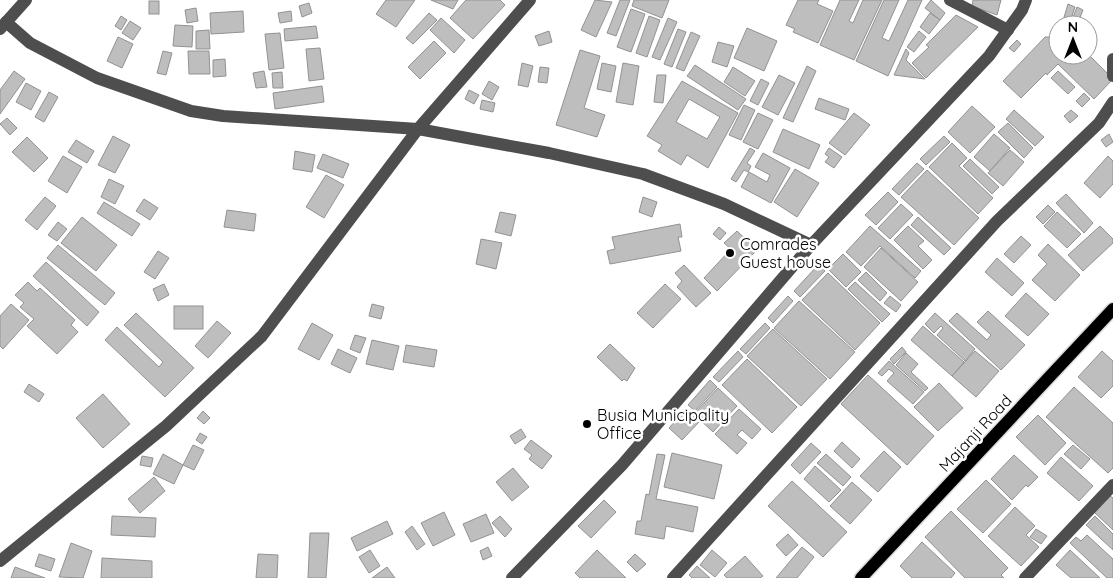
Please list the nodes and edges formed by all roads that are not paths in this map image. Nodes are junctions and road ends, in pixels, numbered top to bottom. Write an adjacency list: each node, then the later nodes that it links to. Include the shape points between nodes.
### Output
1 (26, 0): 5 (street)
2 (530, 0): 10 (street)
3 (950, 0): 6 (street)
4 (1026, 0): 6 (street)
5 (3, 25): 10 (street, via 97,78 191,111)
6 (1008, 30): 11 (street, via 979,67)
7 (1113, 59): 8 (street)
8 (1113, 76)
9 (1113, 102): 16 (street, via 1098,123 997,221)
10 (418, 129): 11 (street, via 643,174 724,204); 14 (street, via 262,336 166,426)
11 (812, 245): 15 (street, via 622,465)
12 (1113, 309): 17 (main road, Majanji Road)
13 (1113, 485): 18 (street)
14 (0, 561)
15 (512, 578)
16 (674, 578)
17 (861, 578)
18 (1025, 578)

